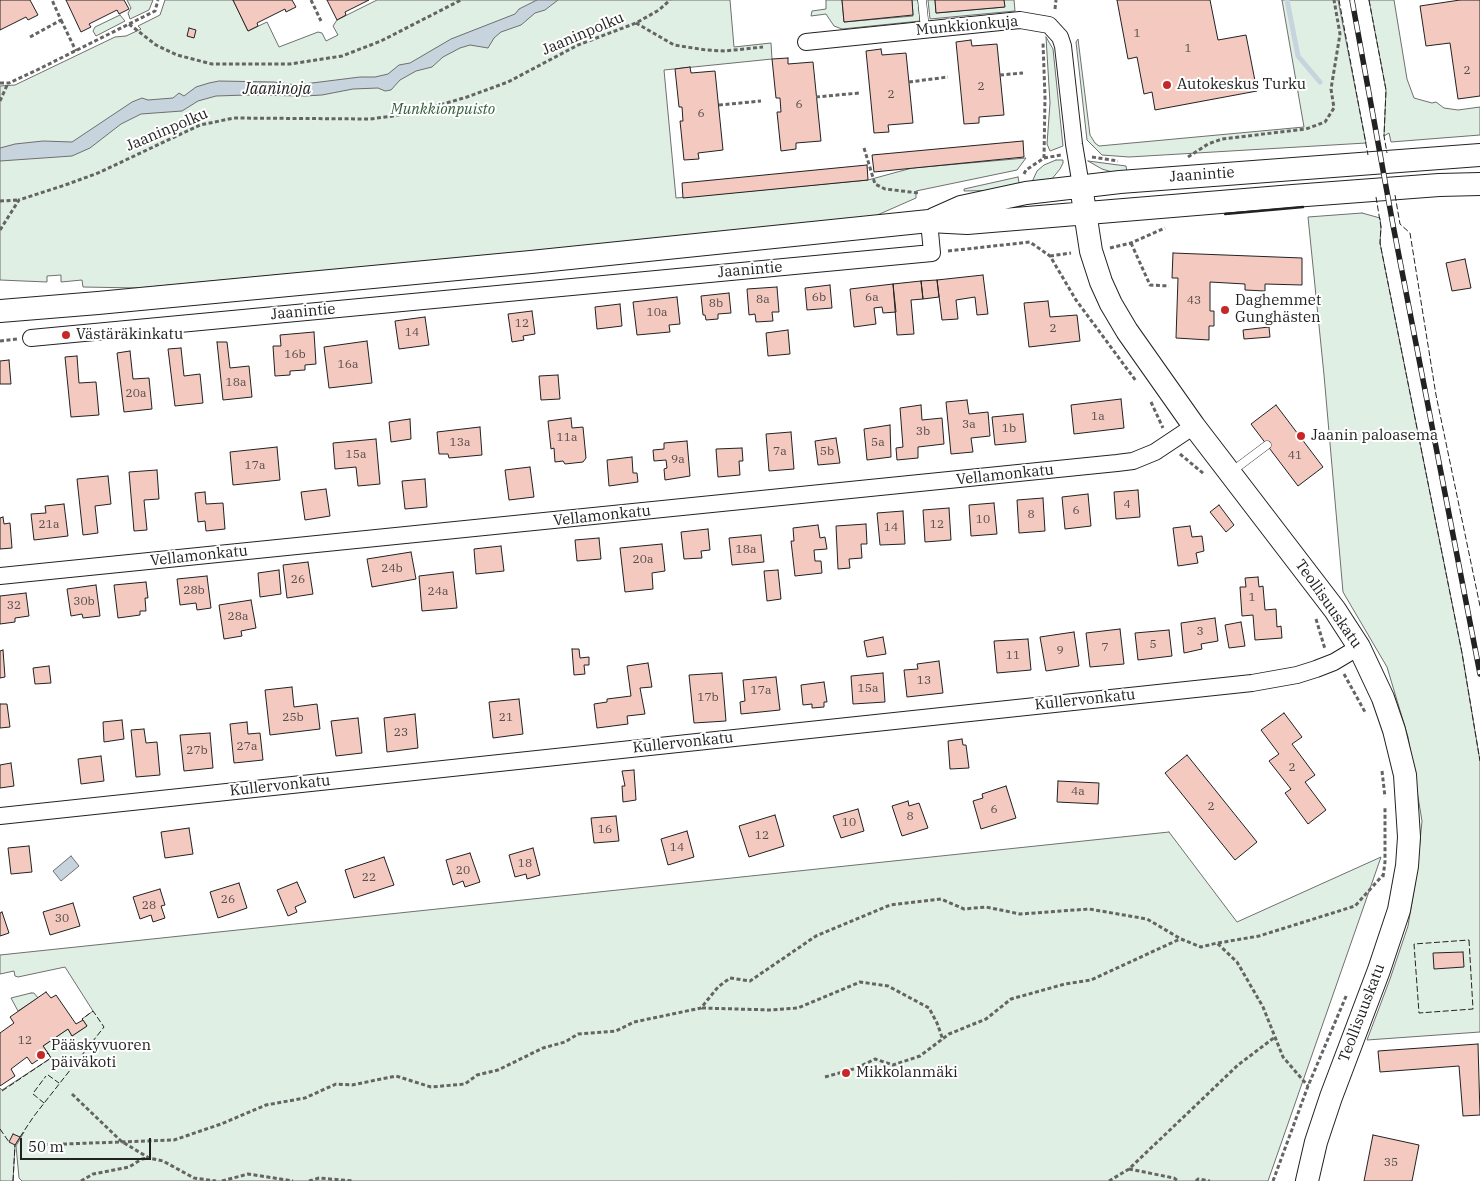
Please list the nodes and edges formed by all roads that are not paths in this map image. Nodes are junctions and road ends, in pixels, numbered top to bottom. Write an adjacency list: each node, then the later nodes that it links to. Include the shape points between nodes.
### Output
1 (922, 0): 2 (lane)
2 (925, 29): 3 (street, Munkkionkuja); 6 (street, Munkkionkuja, via 1020,20 1046,24 1055,30 1062,46)
3 (806, 42)
4 (1480, 155): 6 (main road, Jaanintie, via 1189,175)
5 (1480, 184): 7 (main road, Jaanintie)
6 (1081, 186): 7 (main road, Teollisuuskatu); 8 (main road, Jaanintie, via 1026,193 961,207)
7 (1085, 213): 8 (main road, Jaanintie, via 967,223); 15 (main road, Teollisuuskatu, via 1095,266 1111,304 1150,366)
8 (929, 221): 9 (main road, Jaanintie); 10 (street, Jaanintie, via 932,252)
9 (532, 262): 10 (street); 11 (main road, Jaanintie)
10 (535, 290): 13 (street, Jaanintie)
11 (98, 303): 12 (main road, Jaanintie); 13 (street)
12 (0, 310)
13 (100, 332): 14 (street, Jaanintie)
14 (31, 338)
15 (1194, 426): 17 (main road, Teollisuuskatu); 18 (street, Vellamonkatu, via 1155,452 1133,461)
16 (1267, 445): 17 (lane)
17 (1230, 474): 19 (main road, Teollisuuskatu)
18 (0, 576)
19 (1359, 646): 20 (street, Kullervonkatu, via 1316,670 1252,683); 21 (main road, Teollisuuskatu, via 1383,698 1405,775 1409,837 1407,866 1399,910 1316,1142)
20 (0, 816)
21 (1307, 1181)

